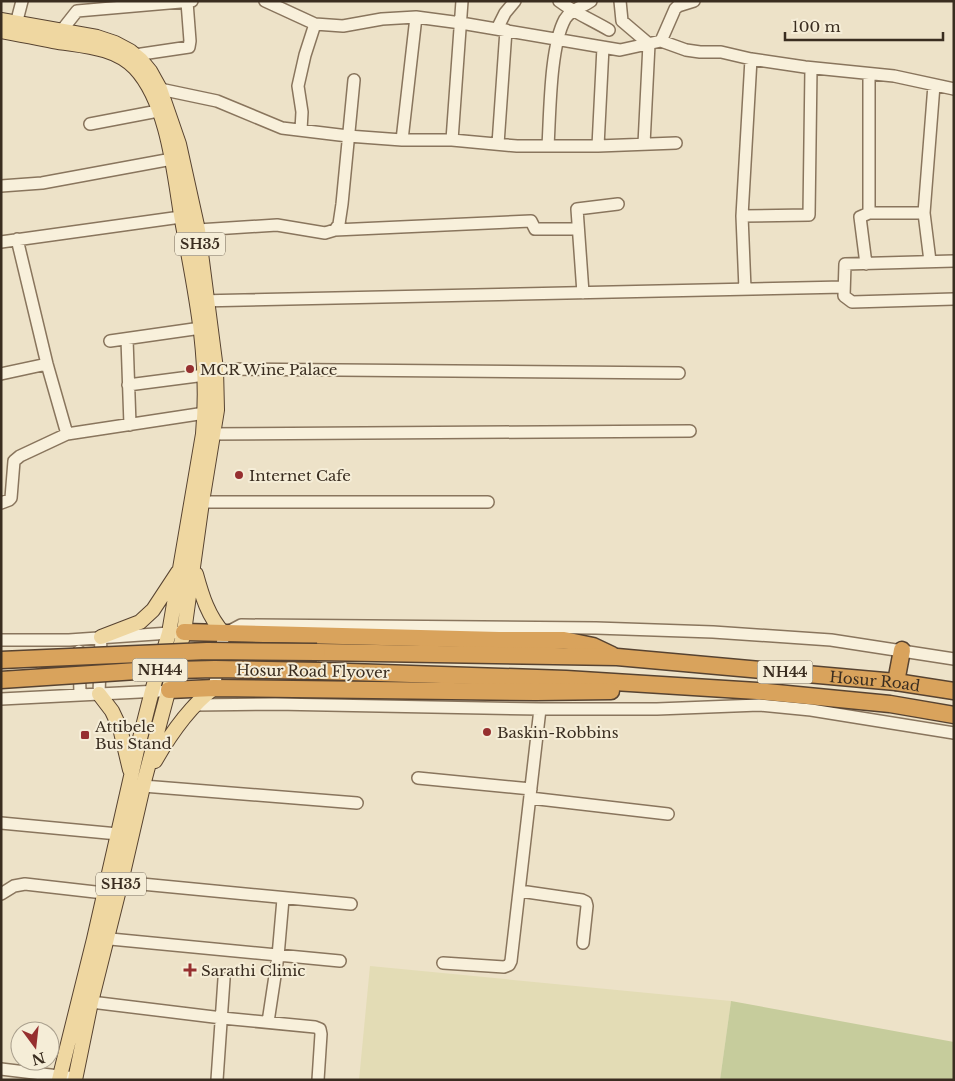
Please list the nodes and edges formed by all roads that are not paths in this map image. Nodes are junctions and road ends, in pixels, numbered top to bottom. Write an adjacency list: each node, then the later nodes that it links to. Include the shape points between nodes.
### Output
1 (22, 1): 17 (street)
2 (192, 1): 10 (street)
3 (265, 1): 16 (street)
4 (462, 1): 15 (street)
5 (515, 1): 19 (street, via 506,13)
6 (559, 1): 11 (street)
7 (591, 1): 11 (street)
8 (620, 1): 14 (street)
9 (694, 1): 23 (street, via 675,9)
10 (187, 2): 18 (street, via 77,11); 27 (street, via 189,47)
11 (572, 11): 20 (street); 22 (street)
12 (416, 17): 15 (street); 16 (street, via 343,26); 39 (street)
13 (1, 20): 17 (main road, SH35)
14 (622, 21): 20 (street); 25 (street)
15 (461, 23): 19 (street); 40 (street)
16 (315, 24): 37 (street, via 298,86)
17 (16, 29): 18 (main road, SH35); 21 (main road, SH35); 35 (main road, SH35, via 111,52 135,68 148,87)
18 (62, 30): 27 (main road, SH35, via 116,43)
19 (502, 30): 22 (street); 42 (street)
20 (609, 30): 24 (street)
21 (1, 31)
22 (559, 39): 24 (street); 44 (street, via 554,60)
23 (661, 41): 25 (street); 28 (street, via 686,50 721,52)
24 (587, 44): 26 (street)
25 (649, 44): 26 (street, via 620,50); 43 (street)
26 (603, 47): 45 (street)
27 (135, 55): 33 (main road, SH35, via 150,71)
28 (751, 59): 29 (street); 52 (street)
29 (811, 68): 30 (street); 52 (street, via 809,215)
30 (869, 74): 32 (street); 50 (street)
31 (354, 80): 38 (street)
32 (934, 85): 34 (street); 49 (street)
33 (160, 89): 37 (street, via 217,101 274,126); 51 (main road, SH35, via 179,144)
34 (954, 89)
35 (158, 111): 36 (street); 46 (main road, SH35)
36 (90, 124)
37 (301, 130): 38 (street)
38 (348, 136): 39 (street); 55 (street, via 342,204)
39 (402, 140): 40 (street)
40 (452, 140): 42 (street)
41 (676, 143): 43 (street)
42 (498, 144): 44 (street)
43 (644, 144): 45 (street)
44 (548, 146): 45 (street)
45 (598, 146)
46 (172, 159): 47 (street, via 42,183); 51 (main road, SH35)
47 (1, 186)
48 (618, 204): 53 (street, via 577,209)
49 (924, 213): 50 (street); 58 (street)
50 (870, 214): 60 (street, via 860,217)
51 (188, 216): 54 (main road, SH35); 56 (street); 65 (main road, SH35)
52 (742, 216): 62 (street)
53 (578, 229): 55 (street, via 535,229 531,220); 63 (street)
54 (198, 230): 55 (street, via 277,225 325,233); 65 (main road, SH35)
55 (335, 230)
56 (17, 239): 57 (street); 69 (street)
57 (1, 242)
58 (930, 262): 59 (street); 60 (street)
59 (954, 262)
60 (866, 264): 61 (street, via 845,264)
61 (844, 287): 62 (street); 64 (street, via 844,296 852,302)
62 (745, 289): 63 (street)
63 (583, 293): 65 (street)
64 (954, 299)
65 (202, 301): 66 (main road, SH35); 70 (main road, SH35)
66 (201, 328): 67 (street); 70 (main road, SH35)
67 (127, 339): 68 (street); 73 (street)
68 (110, 341)
69 (47, 364): 72 (street); 77 (street)
70 (210, 372): 71 (street); 73 (street); 74 (main road, SH35)
71 (680, 372)
72 (1, 374)
73 (128, 385): 75 (street)
74 (211, 413): 75 (street); 78 (main road, SH35)
75 (130, 425): 77 (street)
76 (690, 431): 78 (street)
77 (67, 434): 79 (street, via 20,456 14,461)
78 (208, 434): 81 (main road, SH35); 84 (main road, SH35, via 190,502)
79 (14, 470): 80 (street); 83 (street, via 11,498)
80 (1, 472)
81 (202, 502): 82 (street); 84 (main road, SH35)
82 (488, 502)
83 (1, 503)
84 (188, 567): 85 (main road, SH35); 86 (main road, via 216,625); 87 (main road, via 140,622)
85 (177, 633): 86 (highway); 87 (street); 98 (main road, SH35); 99 (main road, SH35)
86 (224, 634): 90 (street, via 241,625 596,628 831,640); 91 (highway, via 564,640 593,646); 97 (street)
87 (101, 637): 88 (street); 101 (street)
88 (79, 639): 89 (street); 102 (street)
89 (1, 640)
90 (902, 650): 92 (street); 96 (highway)
91 (617, 657): 93 (highway, Hosur Road Flyover / NH44, bridge, via 207,651); 96 (highway, Hosur Road / NH44)
92 (954, 659)
93 (1, 660)
94 (1, 680): 95 (highway, Hosur Road Flyover / NH44, bridge, via 215,669 485,675)
95 (625, 682): 103 (highway, via 616,691); 107 (highway, Hosur Road / NH44, via 881,703)
96 (896, 682): 100 (highway, Hosur Road / NH44)
97 (214, 688): 98 (highway); 103 (highway); 105 (main road)
98 (169, 690): 99 (street); 110 (main road, SH35)
99 (152, 691): 101 (street); 110 (main road, SH35)
100 (954, 691)
101 (98, 694): 102 (street); 110 (main road, via 120,728)
102 (80, 695): 104 (street)
103 (274, 696): 105 (street); 106 (street)
104 (1, 699)
105 (194, 705): 110 (main road)
106 (540, 709): 108 (street, via 759,705); 111 (street)
107 (954, 715)
108 (954, 733)
109 (418, 778): 111 (street)
110 (140, 780): 112 (street); 115 (main road, SH35); 116 (main road, SH35)
111 (530, 793): 113 (street); 117 (street)
112 (357, 803)
113 (668, 814)
114 (1, 823): 115 (street)
115 (118, 834): 118 (main road, SH35)
116 (121, 882): 120 (street); 122 (main road, SH35)
117 (520, 891): 123 (street, via 586,902); 126 (street, via 509,965)
118 (104, 893): 119 (street, via 24,884); 122 (main road, SH35)
119 (1, 894)
120 (282, 899): 121 (street); 124 (street)
121 (351, 904)
122 (101, 938): 124 (street); 128 (main road, SH35); 132 (main road, SH35)
123 (584, 943)
124 (278, 956): 125 (street); 130 (street)
125 (340, 961)
126 (443, 963)
127 (224, 979): 129 (street)
128 (91, 1002): 129 (street); 133 (main road, SH35)
129 (222, 1018): 130 (street); 134 (street)
130 (268, 1022): 135 (street, via 320,1030)
131 (1, 1069): 132 (street)
132 (59, 1077): 133 (street)
133 (75, 1079)
134 (217, 1080)
135 (318, 1080)

